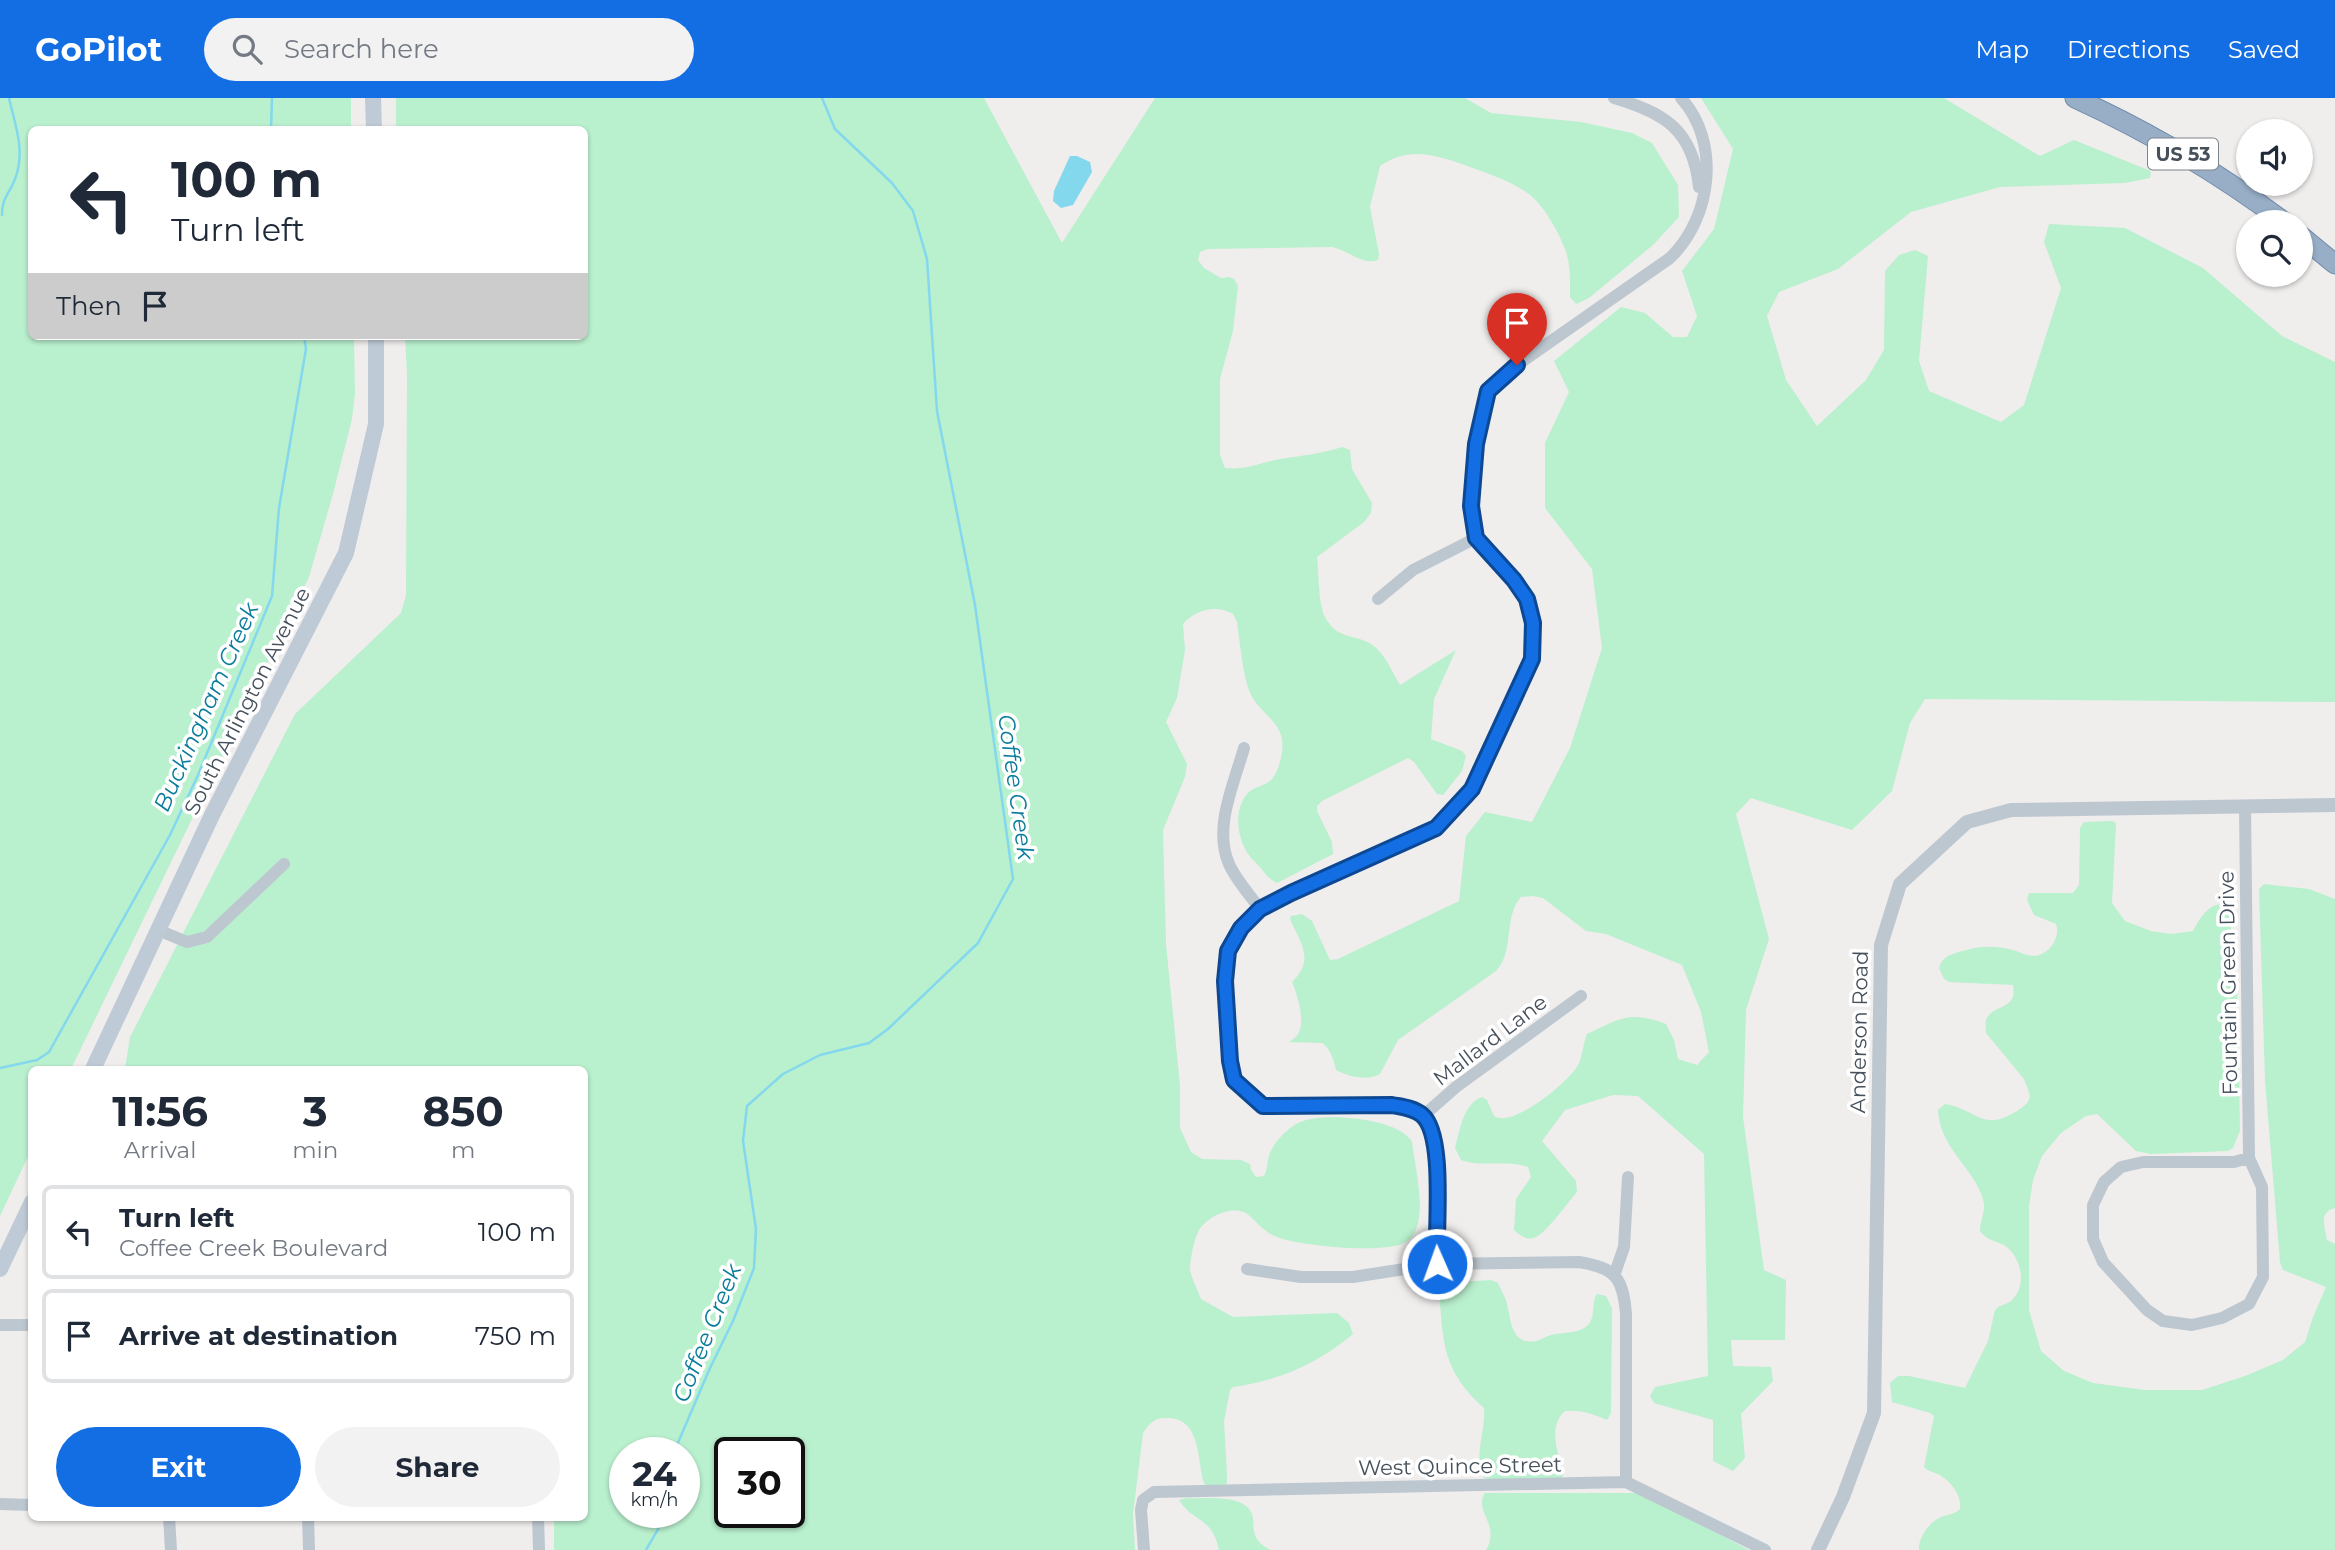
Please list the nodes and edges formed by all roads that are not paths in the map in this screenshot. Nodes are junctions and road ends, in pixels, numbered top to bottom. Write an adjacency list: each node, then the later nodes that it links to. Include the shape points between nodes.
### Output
1 (373, 98): 5 (main road)
2 (1614, 98): 6 (street, via 1653,111 1684,138 1696,163)
3 (1681, 98): 6 (street, via 1696,118 1705,145)
4 (2075, 98): 7 (highway, US 53, via 2172,148)
5 (374, 126)
6 (1700, 208): 11 (street, via 1691,232 1671,258 1517,365 1488,391 1476,444 1471,506)
7 (2267, 210)
8 (2313, 246): 9 (highway)
9 (2335, 264)
10 (376, 340): 18 (main road, South Arlington Avenue, via 376,424 346,553)
11 (1476, 538): 12 (street, via 1413,570); 17 (street, via 1527,599 1533,623 1532,659 1472,789 1436,828)
12 (1378, 599)
13 (1244, 748): 17 (street, via 1222,831 1224,852)
14 (2335, 805): 15 (street, Anderson Road)
15 (2245, 807): 22 (street, Fountain Green Drive); 42 (street, Anderson Road, via 2011,810 1967,822 1900,884 1881,945 1874,1413)
16 (284, 864): 18 (street, via 207,937 187,942)
17 (1260, 909): 21 (street, via 1241,928 1228,951 1226,1010 1234,1080 1263,1106 1392,1105)
18 (158, 930): 20 (main road, South Arlington Avenue)
19 (1581, 996): 21 (street, Mallard Lane)
20 (94, 1066)
21 (1423, 1116): 25 (street, via 1433,1133 1438,1162)
22 (2249, 1158): 22 (street, Fountain Green Drive, via 2262,1187 2263,1277 2249,1304 2222,1318 2192,1325 2163,1321 2103,1262 2093,1239 2093,1205 2104,1182 2121,1167 2143,1161 2234,1162)
23 (1628, 1177): 28 (street, via 1624,1247)
24 (28, 1210): 26 (main road)
25 (1437, 1264): 27 (street, via 1353,1277 1301,1277); 28 (street, via 1579,1262)
26 (0, 1269)
27 (1247, 1269)
28 (1615, 1273): 31 (street, via 1626,1314)
29 (0, 1325): 30 (street)
30 (28, 1325)
31 (1626, 1482): 40 (street, West Quince Street, via 1154,1492 1143,1500 1141,1510); 41 (street, West Quince Street)
32 (0, 1504): 33 (street)
33 (28, 1505)
34 (169, 1521): 37 (street)
35 (309, 1521): 38 (street)
36 (538, 1521): 39 (street)
37 (171, 1550)
38 (309, 1550)
39 (539, 1550)
40 (1144, 1550)
41 (1765, 1550)
42 (1818, 1550)

